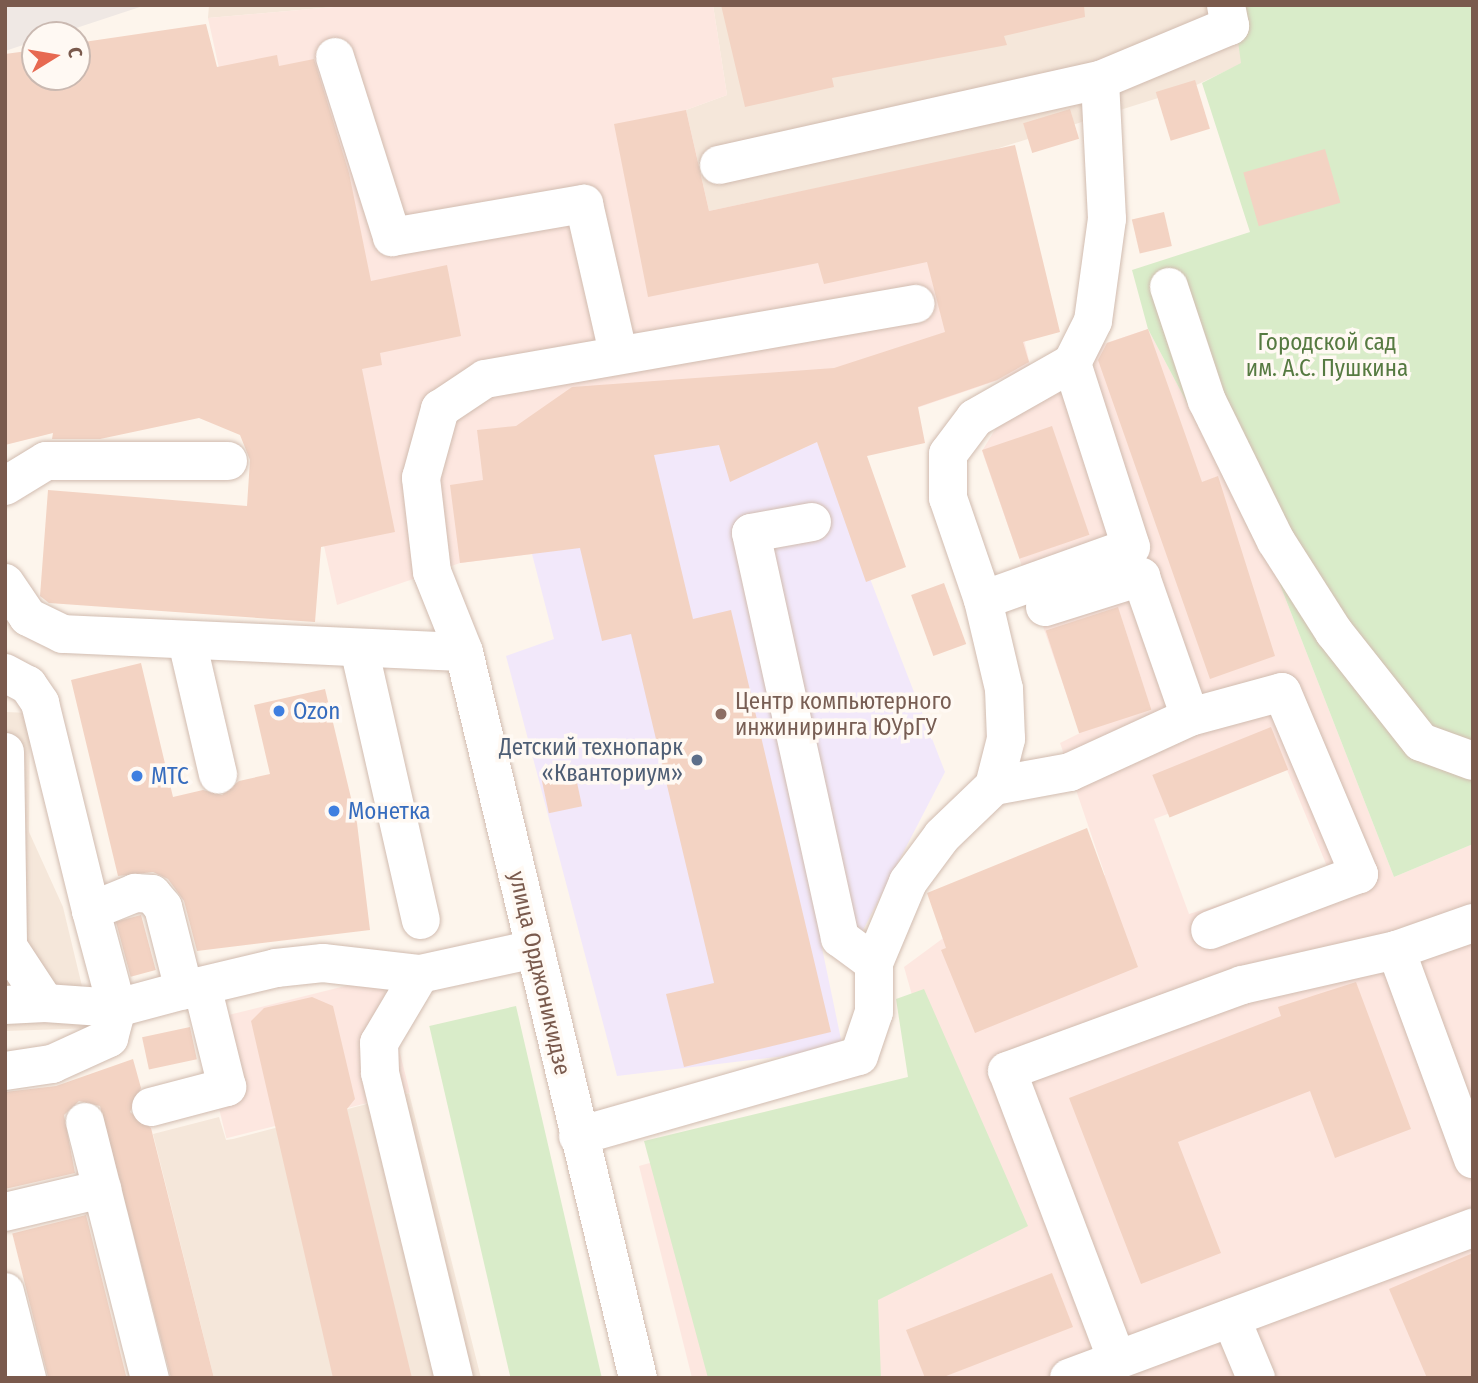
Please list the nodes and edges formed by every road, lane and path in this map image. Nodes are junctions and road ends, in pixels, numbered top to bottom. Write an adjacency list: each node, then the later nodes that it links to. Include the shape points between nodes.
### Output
1 (1226, 5): 3 (street, via 1230,26)
2 (335, 57): 7 (street, via 393,237 584,204)
3 (1100, 80): 4 (street); 8 (street, via 1107,219 1093,321)
4 (719, 165)
5 (1169, 287): 21 (street, via 1208,401 1276,541 1334,632 1421,742)
6 (916, 304): 7 (street, улица Орджоникидзе)
7 (618, 353): 17 (street, улица Орджоникидзе, via 485,379 440,409 421,478 432,572)
8 (1072, 363): 13 (street, via 975,418 948,454 948,498); 13 (street, via 1131,547)
9 (228, 461): 10 (street, via 46,461)
10 (5, 486)
11 (812, 522): 31 (street, via 751,533 840,938)
12 (5, 583): 15 (street, via 27,617 63,634)
13 (983, 600): 23 (street, via 1004,689 1006,739)
14 (1045, 607): 19 (street, via 1141,577)
15 (187, 641): 16 (street); 22 (street)
16 (359, 648): 17 (street); 25 (street)
17 (464, 652): 29 (street, улица Орджоникидзе)
18 (5, 674): 24 (street, via 28,685 40,703)
19 (1190, 717): 23 (street, via 1070,772); 27 (street, via 1282,692 1359,874)
20 (5, 752): 28 (street)
21 (1473, 761)
22 (218, 774)
23 (994, 786): 31 (street, via 942,836 908,882)
24 (91, 911): 33 (street, via 135,893 152,894 163,907); 36 (street)
25 (421, 920)
26 (1473, 923): 30 (street)
27 (1210, 930)
28 (7, 943): 34 (street)
29 (535, 949): 32 (street); 40 (street, улица Орджоникидзе)
30 (1396, 950): 41 (street); 47 (street, via 1242,985 1007,1071)
31 (874, 963): 40 (street, via 874,1012 859,1056)
32 (420, 974): 33 (street, via 323,964); 50 (street, via 379,1042 380,1073)
33 (193, 988): 36 (street); 38 (street, via 227,1087)
34 (45, 1003): 35 (street); 36 (street)
35 (5, 1005)
36 (117, 1008): 37 (street, via 109,1038 52,1064)
37 (5, 1071)
38 (151, 1107)
39 (85, 1122): 42 (street)
40 (578, 1136): 51 (street, улица Орджоникидзе)
41 (1473, 1159)
42 (102, 1189): 43 (street); 49 (street)
43 (5, 1212)
44 (1473, 1228): 46 (street)
45 (5, 1292): 48 (street)
46 (1231, 1318): 47 (street); 53 (street)
47 (1116, 1360): 52 (street)
48 (27, 1378)
49 (149, 1378)
50 (454, 1378)
51 (638, 1378)
52 (1069, 1378)
53 (1256, 1378)

